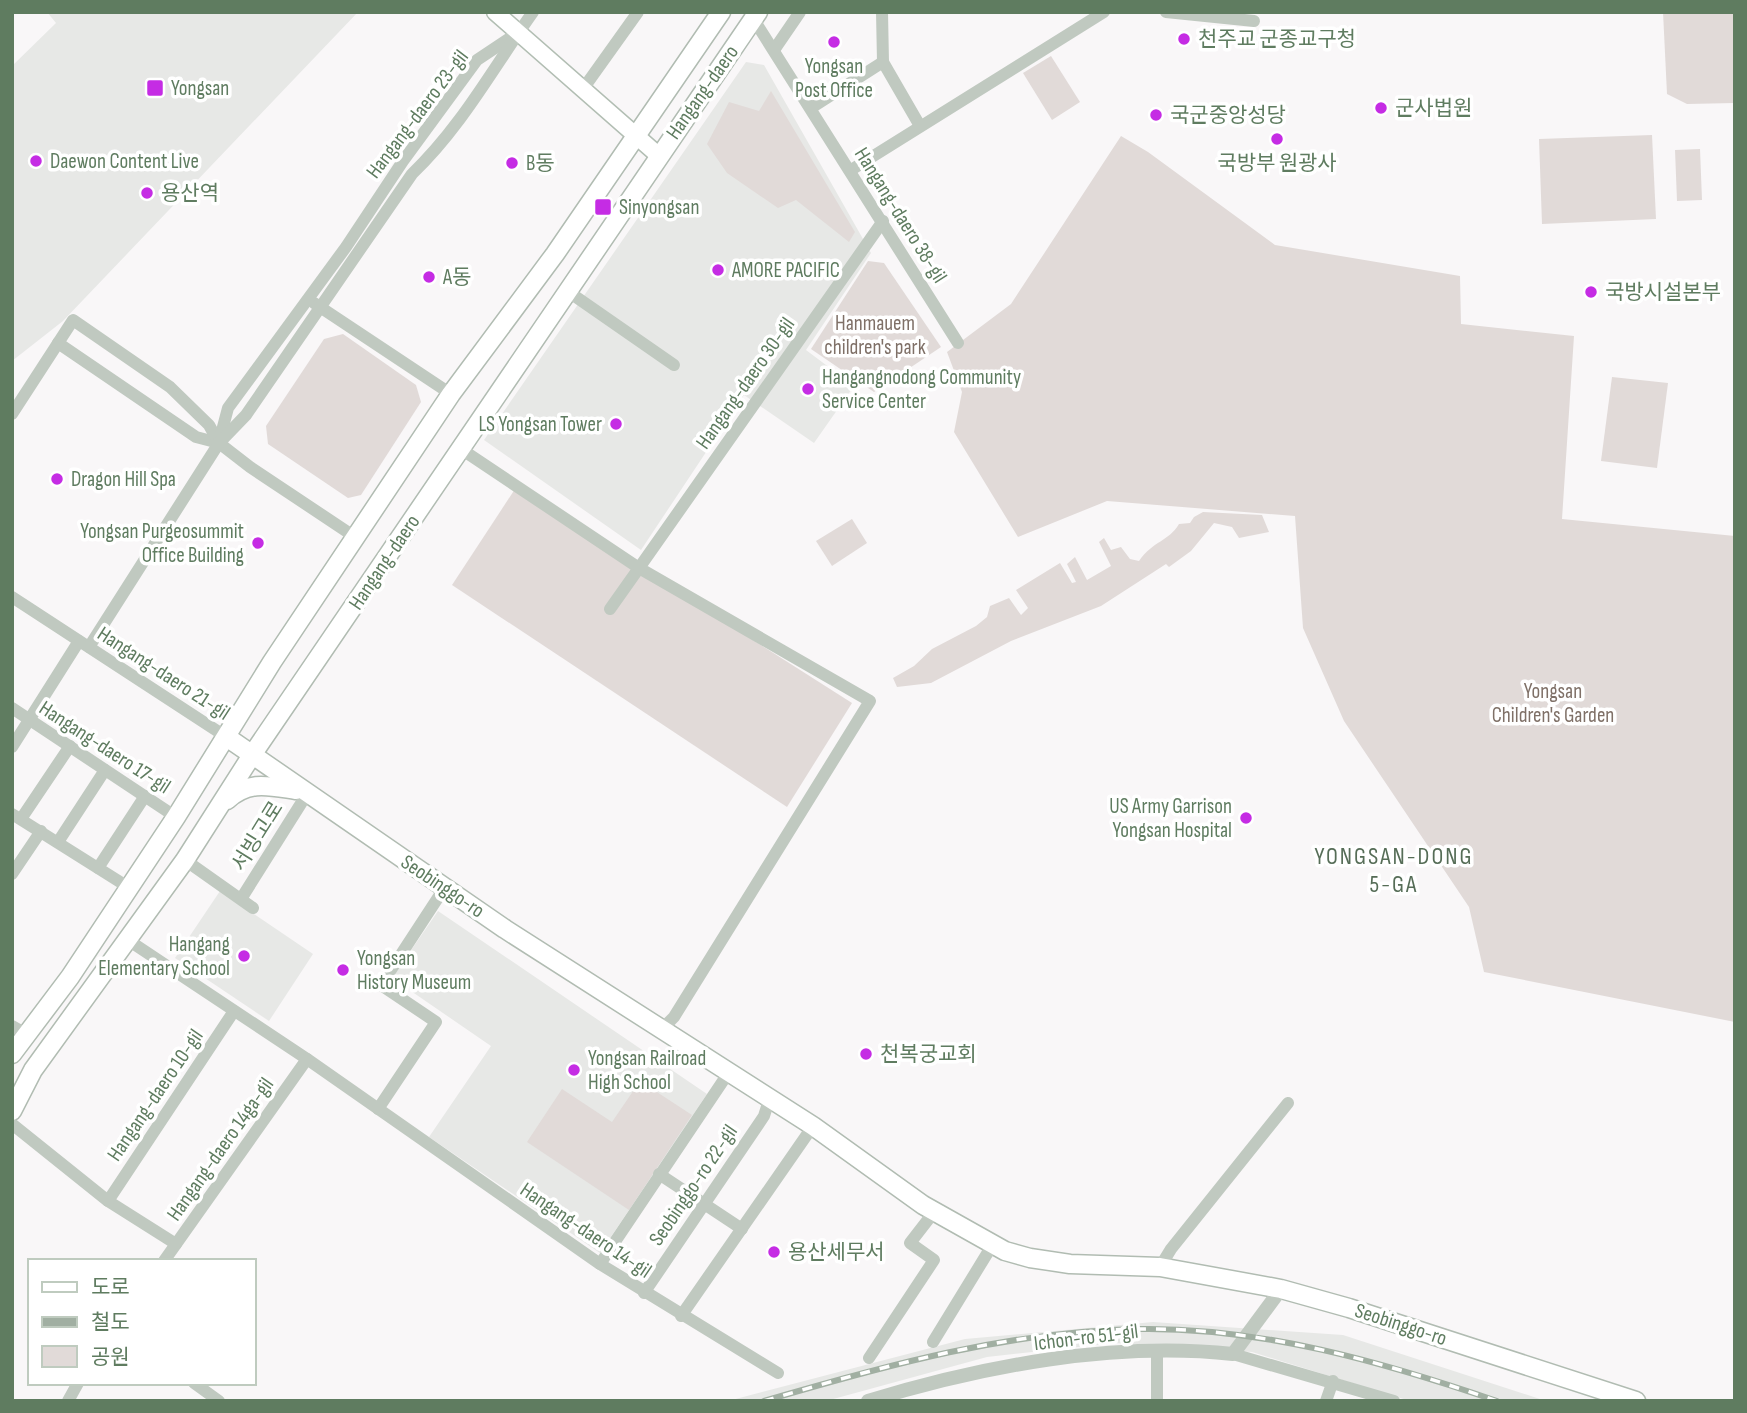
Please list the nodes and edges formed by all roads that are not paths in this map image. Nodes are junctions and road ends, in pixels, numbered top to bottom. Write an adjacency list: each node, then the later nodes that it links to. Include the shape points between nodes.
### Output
1 (495, 12): 11 (main road)
2 (533, 12): 11 (street)
3 (638, 12): 14 (street)
4 (720, 12): 17 (main road, Hangang-daero)
5 (800, 12): 12 (street)
6 (882, 12): 13 (street)
7 (1104, 12): 16 (street)
8 (1166, 12): 10 (street)
9 (753, 14): 12 (street, Hangang-daero 38-gil); 18 (main road, Hangang-daero)
10 (1254, 21)
11 (518, 33): 14 (main road); 22 (street, Hangang-daero 23-gil, via 477,61); 23 (street, Hangang-daero 23-gil, via 491,79 443,144 412,174)
12 (774, 50): 15 (street, Hangang-daero 38-gil)
13 (883, 62): 15 (street); 16 (street)
14 (583, 89): 17 (main road)
15 (811, 108): 19 (street, Hangang-daero 38-gil)
16 (920, 126): 19 (street)
17 (638, 136): 18 (main road); 27 (main road, Hangang-daero)
18 (658, 155): 21 (main road, Hangang-daero)
19 (850, 170): 20 (street, Hangang-daero 38-gil)
20 (883, 221): 25 (street, Hangang-daero 38-gil); 32 (street, Hangang-daero 30-gil)
21 (566, 290): 26 (street); 30 (main road, Hangang-daero)
22 (308, 299): 23 (street); 29 (street, Hangang-daero 23-gil, via 228,408)
23 (321, 307): 27 (street); 29 (street, Hangang-daero 23-gil, via 246,415)
24 (58, 343): 28 (street); 29 (street, via 196,437); 29 (street, via 73,320 170,387 209,425)
25 (958, 343)
26 (674, 365)
27 (452, 394): 31 (main road, Hangang-daero)
28 (12, 414)
29 (219, 443): 31 (street); 35 (street, Hangang-daero 23-gil)
30 (461, 449): 32 (street); 41 (main road, Hangang-daero)
31 (355, 537): 38 (main road, Hangang-daero)
32 (639, 568): 34 (street, Hangang-daero 30-gil); 59 (street, via 870,701 674,1017)
33 (12, 597): 35 (street, Hangang-daero 21-gil)
34 (610, 608)
35 (84, 644): 37 (street, Hangang-daero 21-gil); 38 (street, Hangang-daero 21-gil)
36 (12, 708): 37 (street, Hangang-daero 17-gil)
37 (29, 721): 39 (street, Hangang-daero 21-gil); 40 (street, Hangang-daero 17-gil)
38 (228, 738): 41 (main road, Seobinggo-ro); 47 (main road, Hangang-daero)
39 (12, 747)
40 (70, 747): 42 (street, Hangang-daero 17-gil); 46 (street)
41 (252, 755): 43 (main road, Seobinggo-ro); 45 (main road, Hangang-daero)
42 (105, 770): 44 (street, Hangang-daero 17-gil); 49 (street)
43 (304, 793): 45 (main road, via 258,784 235,793); 54 (main road, Seobinggo-ro); 55 (street, 서빙고로)
44 (145, 796): 47 (street, Hangang-daero 17-gil); 51 (street)
45 (215, 813): 50 (main road, Hangang-daero)
46 (17, 816): 48 (street)
47 (176, 817): 53 (main road, Hangang-daero)
48 (41, 831): 49 (street); 52 (street)
49 (58, 842): 51 (street)
50 (185, 860): 55 (street); 57 (main road, Hangang-daero)
51 (98, 868): 53 (street)
52 (12, 874)
53 (128, 887): 60 (main road, Hangang-daero, via 70,977)
54 (445, 887): 59 (main road, Seobinggo-ro); 66 (street, via 381,985 436,1022)
55 (241, 899): 56 (street)
56 (253, 908)
57 (128, 940): 58 (street, Hangang-daero 14-gil); 67 (main road, Hangang-daero, via 33,1070)
58 (234, 1010): 62 (street, Hangang-daero 14-gil); 71 (street, Hangang-daero 10-gil)
59 (662, 1029): 63 (main road, Seobinggo-ro)
60 (19, 1030): 61 (main road, Hangang-daero)
61 (12, 1054)
62 (307, 1059): 66 (street, Hangang-daero 14-gil); 75 (street, Hangang-daero 14ga-gil)
63 (729, 1072): 64 (main road, Seobinggo-ro); 70 (street)
64 (770, 1097): 69 (main road, Seobinggo-ro); 72 (street, Seobinggo-ro 22-gil, via 764,1116)
65 (1288, 1103): 79 (street)
66 (378, 1109): 78 (street, Hangang-daero 14-gil)
67 (12, 1111)
68 (12, 1124): 71 (street)
69 (813, 1126): 73 (main road, Seobinggo-ro); 74 (street)
70 (659, 1174): 72 (street); 78 (street)
71 (108, 1201): 75 (street)
72 (703, 1203): 74 (street); 81 (street, Seobinggo-ro 22-gil)
73 (934, 1212): 76 (main road, Seobinggo-ro); 86 (street, via 910,1243 934,1260)
74 (742, 1228): 82 (street)
75 (176, 1244): 77 (street, Hangang-daero 14ga-gil)
76 (993, 1244): 79 (main road, Seobinggo-ro, via 1030,1258 1070,1264); 83 (street)
77 (165, 1259)
78 (600, 1264): 81 (street, Hangang-daero 14-gil)
79 (1160, 1267): 80 (main road, Seobinggo-ro)
80 (1281, 1289): 85 (street); 97 (main road, Seobinggo-ro)
81 (643, 1293): 82 (street, Hangang-daero 14-gil)
82 (681, 1316): 87 (street, Hangang-daero 14-gil)
83 (933, 1342)
84 (1157, 1351): 85 (street, Ichon-ro 51-gil); 93 (street, Ichon-ro 51-gil, via 1116,1351 940,1378); 94 (street)
85 (1233, 1354): 88 (street)
86 (869, 1358)
87 (778, 1373)
88 (1333, 1381): 95 (street); 96 (street)
89 (77, 1385): 91 (street)
90 (197, 1385): 92 (street)
91 (68, 1401)
92 (219, 1401)
93 (868, 1401)
94 (1157, 1401)
95 (1326, 1401)
96 (1394, 1401)
97 (1636, 1401)

